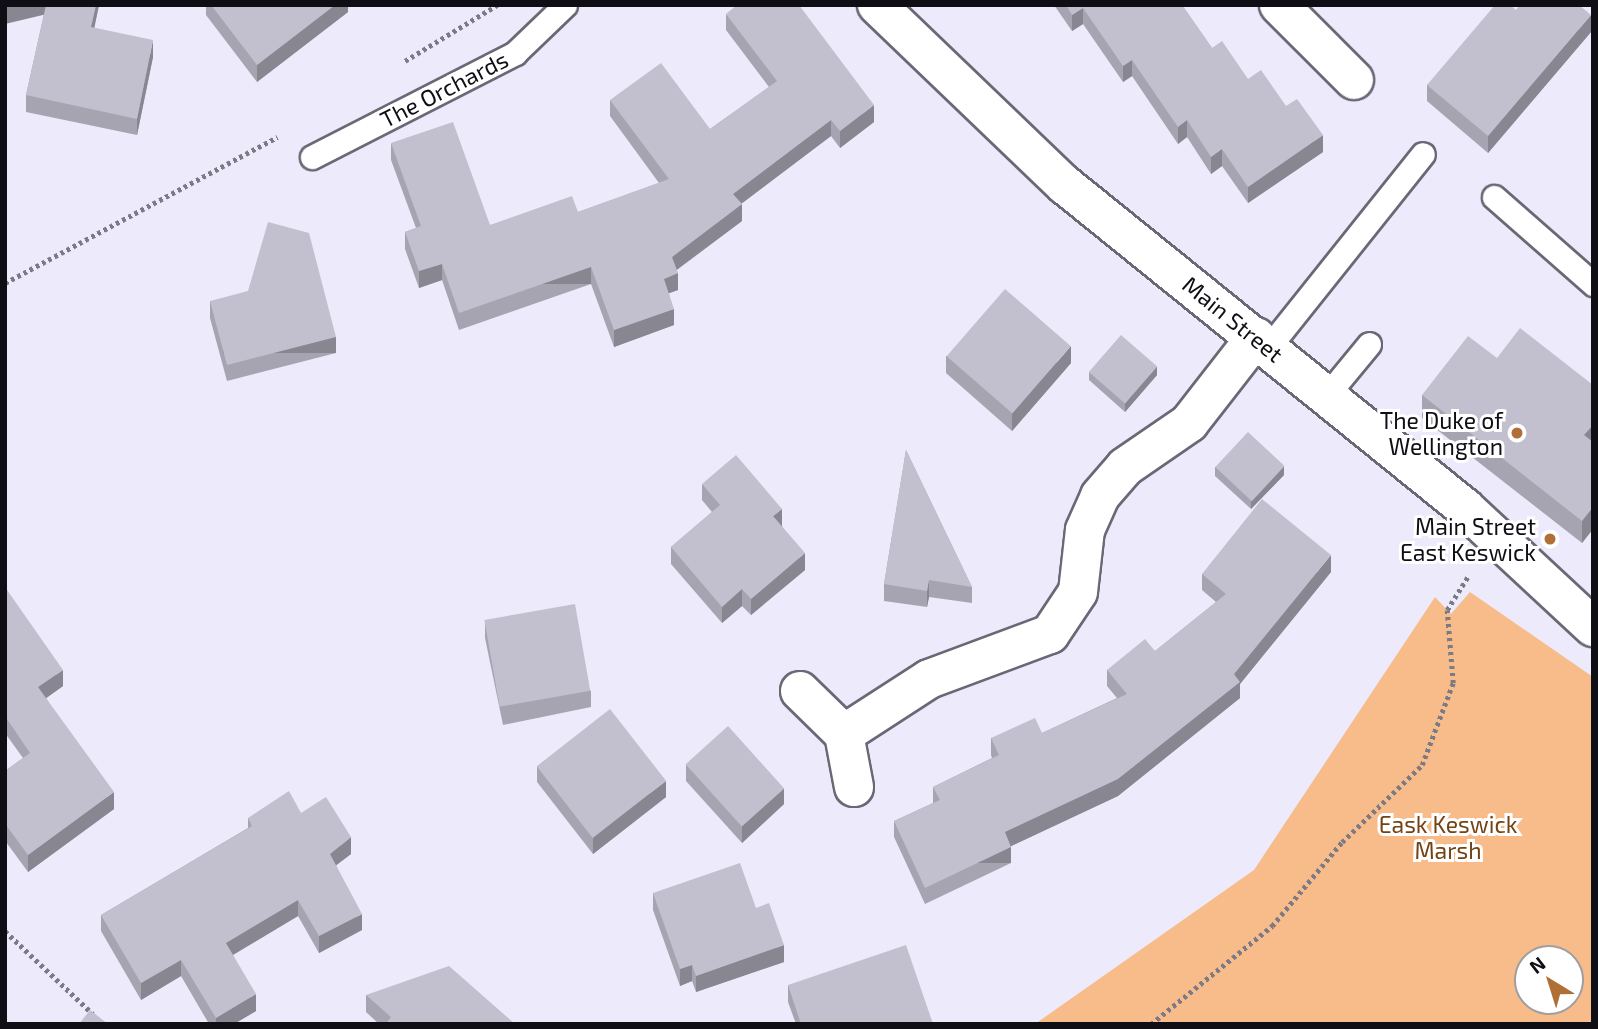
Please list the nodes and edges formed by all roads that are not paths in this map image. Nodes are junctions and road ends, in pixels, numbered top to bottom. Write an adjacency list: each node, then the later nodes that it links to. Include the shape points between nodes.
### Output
1 (565, 5): 6 (lane, The Orchards, via 515,53)
2 (877, 5): 9 (street, Main Street, via 1065,185)
3 (1279, 5): 4 (street)
4 (1354, 80)
5 (1423, 154): 9 (lane)
6 (312, 157)
7 (1494, 197): 8 (lane)
8 (1593, 284)
9 (1262, 342): 11 (street, Main Street); 14 (street, via 1189,423 1125,467 1100,496 1085,530 1078,592 1050,635 929,679)
10 (1369, 344): 11 (lane)
11 (1327, 395): 12 (street, Main Street, via 1494,534)
12 (1593, 627)
13 (800, 691): 14 (street)
14 (844, 734): 15 (street)
15 (854, 787)

